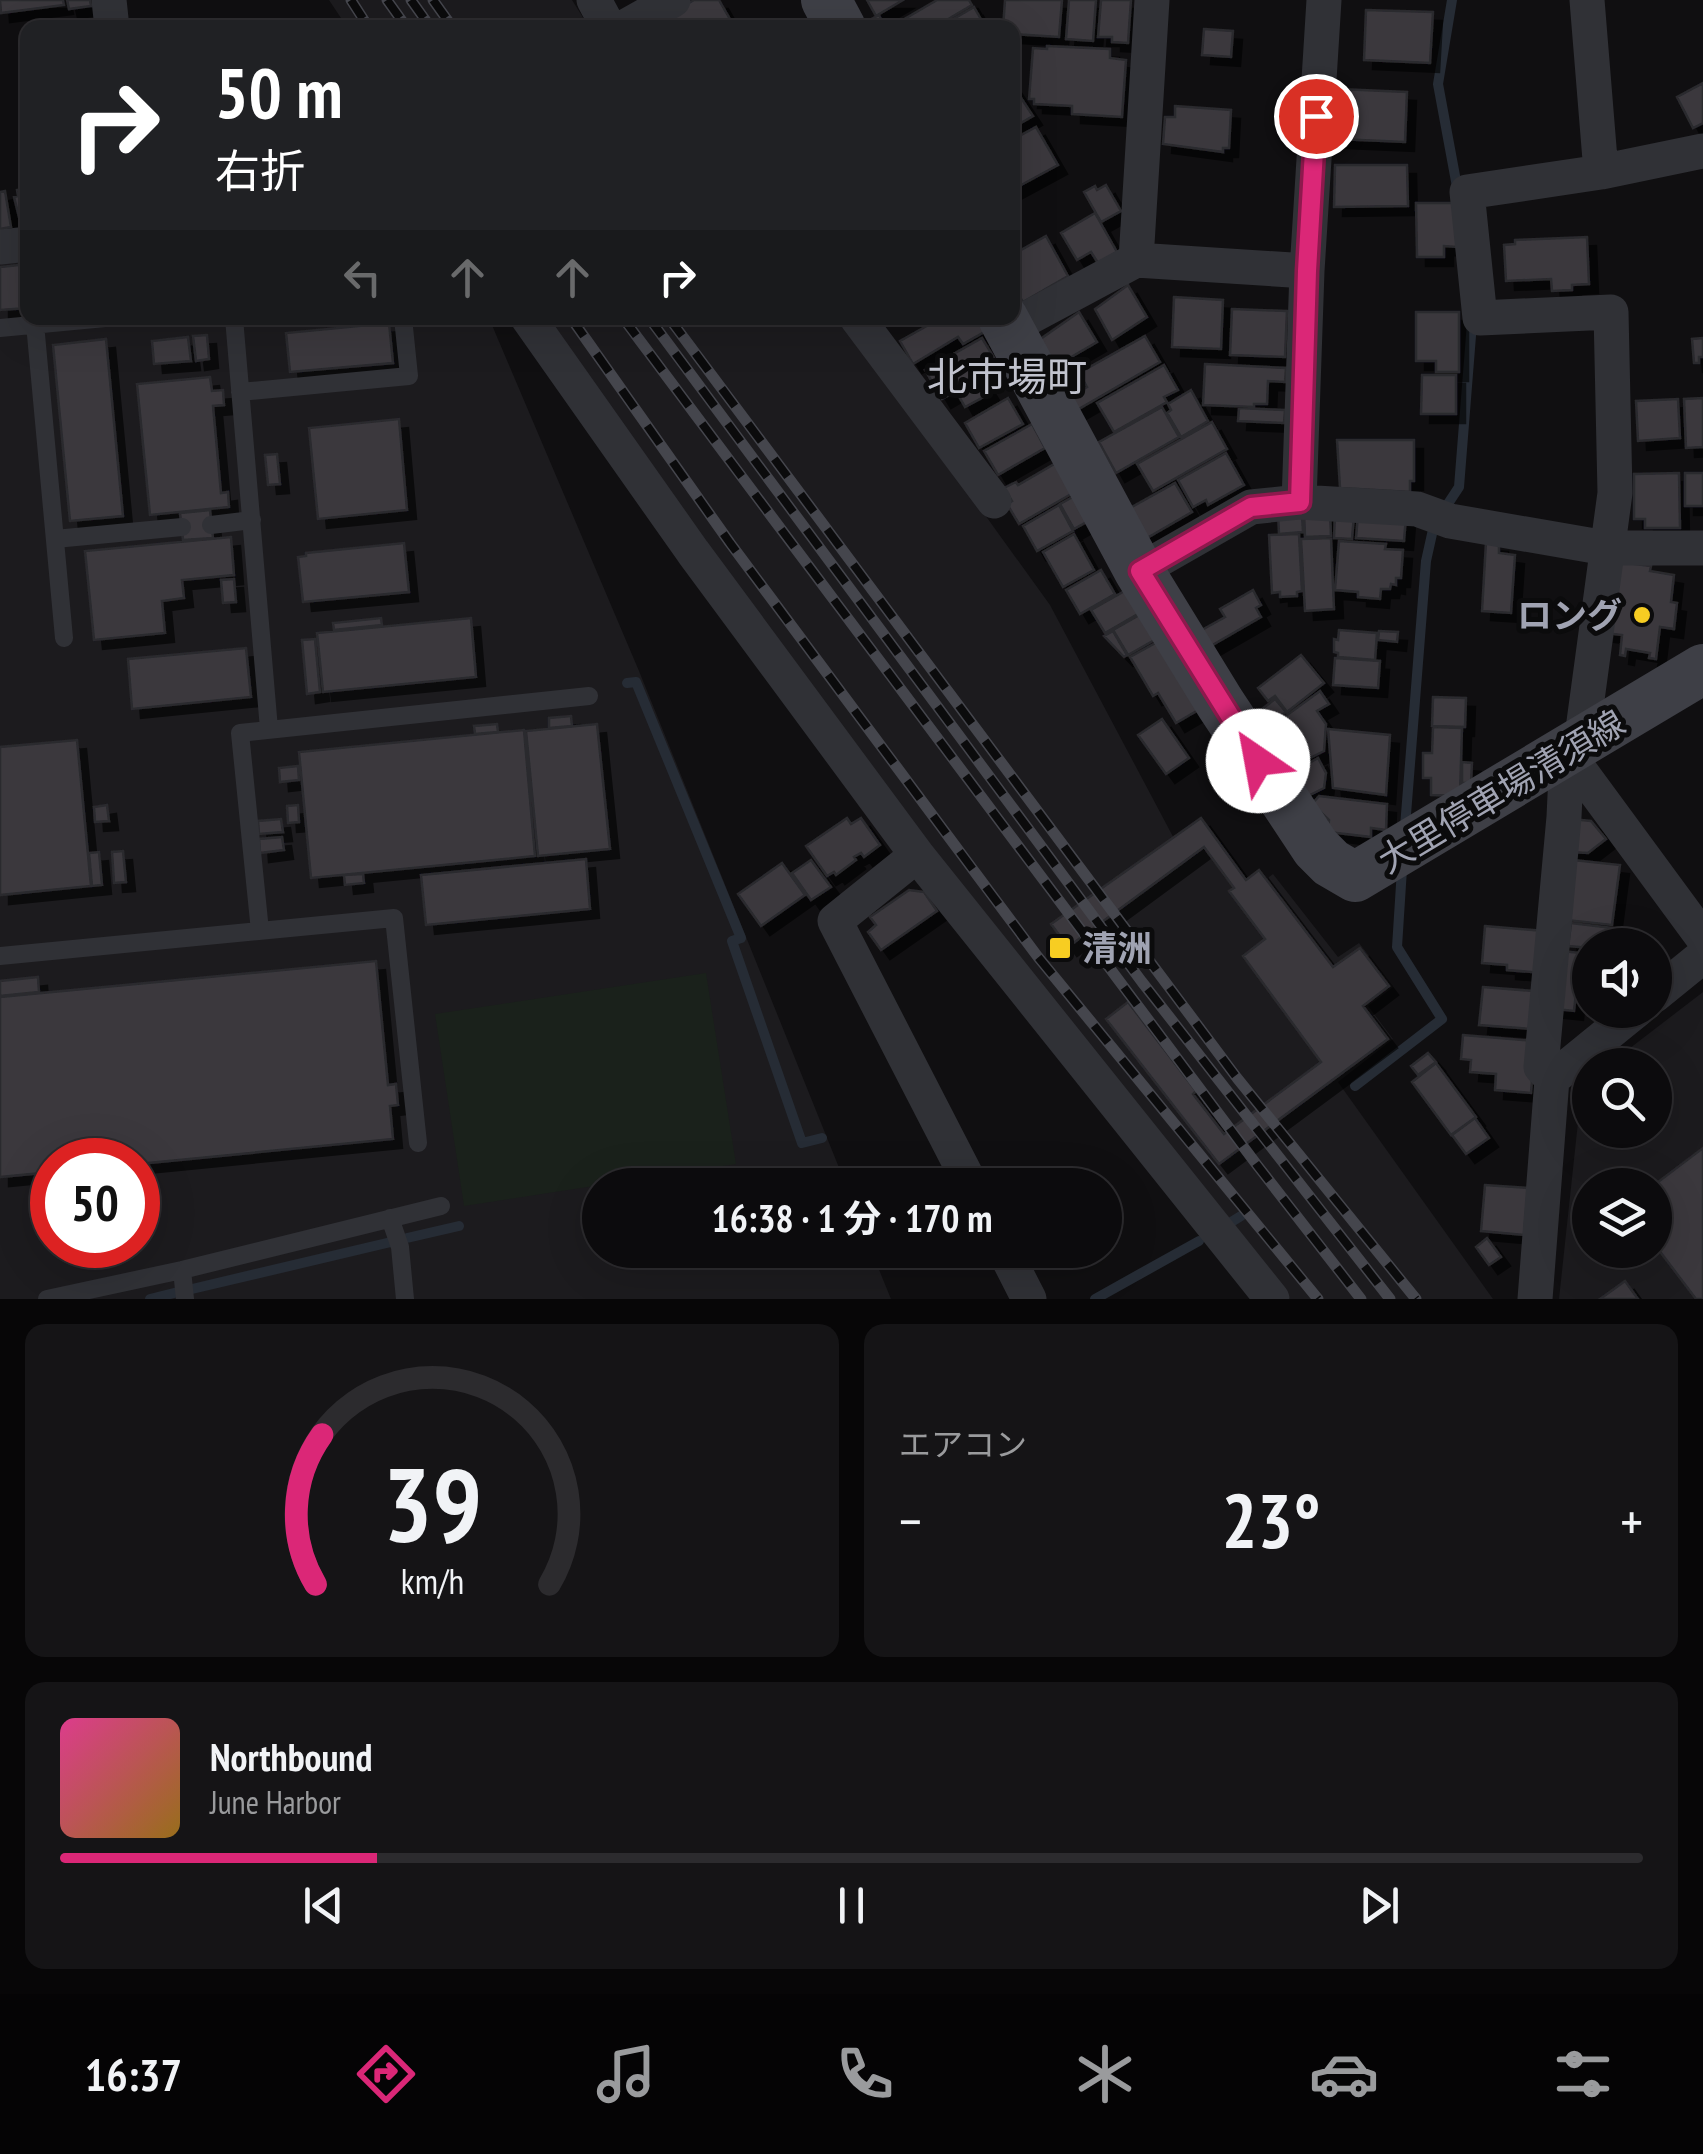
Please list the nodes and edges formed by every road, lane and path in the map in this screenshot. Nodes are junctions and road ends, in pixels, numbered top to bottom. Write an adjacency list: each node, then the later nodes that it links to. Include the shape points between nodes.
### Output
1 (594, 0): 6 (street)
2 (673, 0): 7 (street)
3 (1152, 0): 10 (street)
4 (1324, 0): 11 (street)
5 (1587, 0): 9 (street)
6 (619, 20)
7 (638, 20)
8 (1703, 151): 9 (street)
9 (1601, 172): 28 (street, via 1467,192 1480,318 1611,312 1615,493)
10 (1136, 260): 11 (street); 12 (street)
11 (1307, 271): 23 (street)
12 (1020, 316)
13 (26, 325): 20 (lane)
14 (34, 325): 27 (lane)
15 (235, 325): 21 (lane)
16 (404, 325): 21 (lane, via 409,376)
17 (533, 325): 36 (street)
18 (862, 325): 22 (street)
19 (1007, 325): 30 (main road, 大里停車場清須線)
20 (0, 328)
21 (240, 392): 24 (lane)
22 (994, 502)
23 (1300, 502): 28 (street, via 1416,509); 30 (street, via 1251,507)
24 (252, 520): 25 (lane); 34 (lane)
25 (211, 525)
26 (182, 527): 27 (lane)
27 (54, 539): 31 (lane)
28 (1606, 548): 29 (street); 35 (street)
29 (1703, 548)
30 (1140, 571): 35 (main road, 大里停車場清須線, via 1316,848 1355,877)
31 (64, 638)
32 (1703, 670): 35 (main road, 大里停車場清須線)
33 (588, 696): 34 (lane)
34 (269, 730): 37 (lane, via 240,732)
35 (1574, 748): 38 (street); 43 (street, via 1541,1067)
36 (916, 855): 45 (street, via 835,921); 54 (street)
37 (260, 930): 39 (lane); 44 (lane, via 394,918)
38 (1703, 938)
39 (0, 956)
40 (1703, 956): 41 (street)
41 (1672, 981)
42 (1614, 1028): 43 (street)
43 (1552, 1078): 55 (street)
44 (418, 1143)
45 (961, 1168)
46 (441, 1206): 47 (lane)
47 (390, 1218): 49 (lane); 52 (lane)
48 (1013, 1268): 53 (street)
49 (182, 1270): 50 (lane); 51 (lane)
50 (46, 1299)
51 (185, 1299)
52 (406, 1299)
53 (1029, 1299)
54 (1272, 1299)
55 (1534, 1299)

